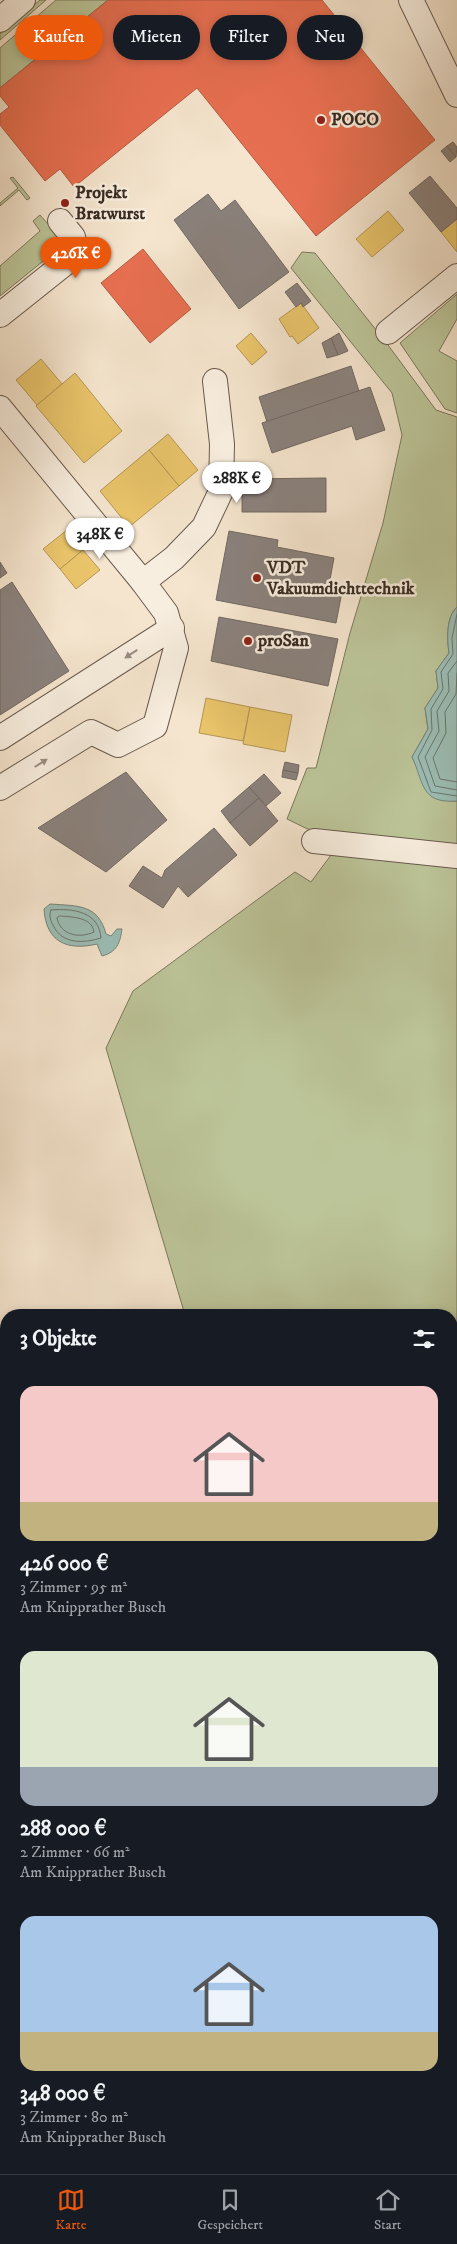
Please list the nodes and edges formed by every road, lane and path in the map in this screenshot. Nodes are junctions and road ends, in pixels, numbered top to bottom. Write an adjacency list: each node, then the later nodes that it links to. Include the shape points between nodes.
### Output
1 (23, 0): 3 (street)
2 (411, 0): 4 (street)
3 (0, 20)
4 (457, 95)
5 (60, 221): 7 (street, via 73,237 75,245 69,260)
6 (457, 276): 8 (street)
7 (0, 315)
8 (388, 332)
9 (215, 381): 11 (street, via 222,444 222,491 204,527 174,558)
10 (0, 408): 11 (street)
11 (143, 582): 12 (street, via 166,613)
12 (172, 628): 13 (street, one-way to 13); 14 (street, one-way to 12, via 91,732 118,745 155,726 176,648)
13 (0, 738)
14 (0, 788)
15 (314, 841): 16 (street)
16 (457, 856)

